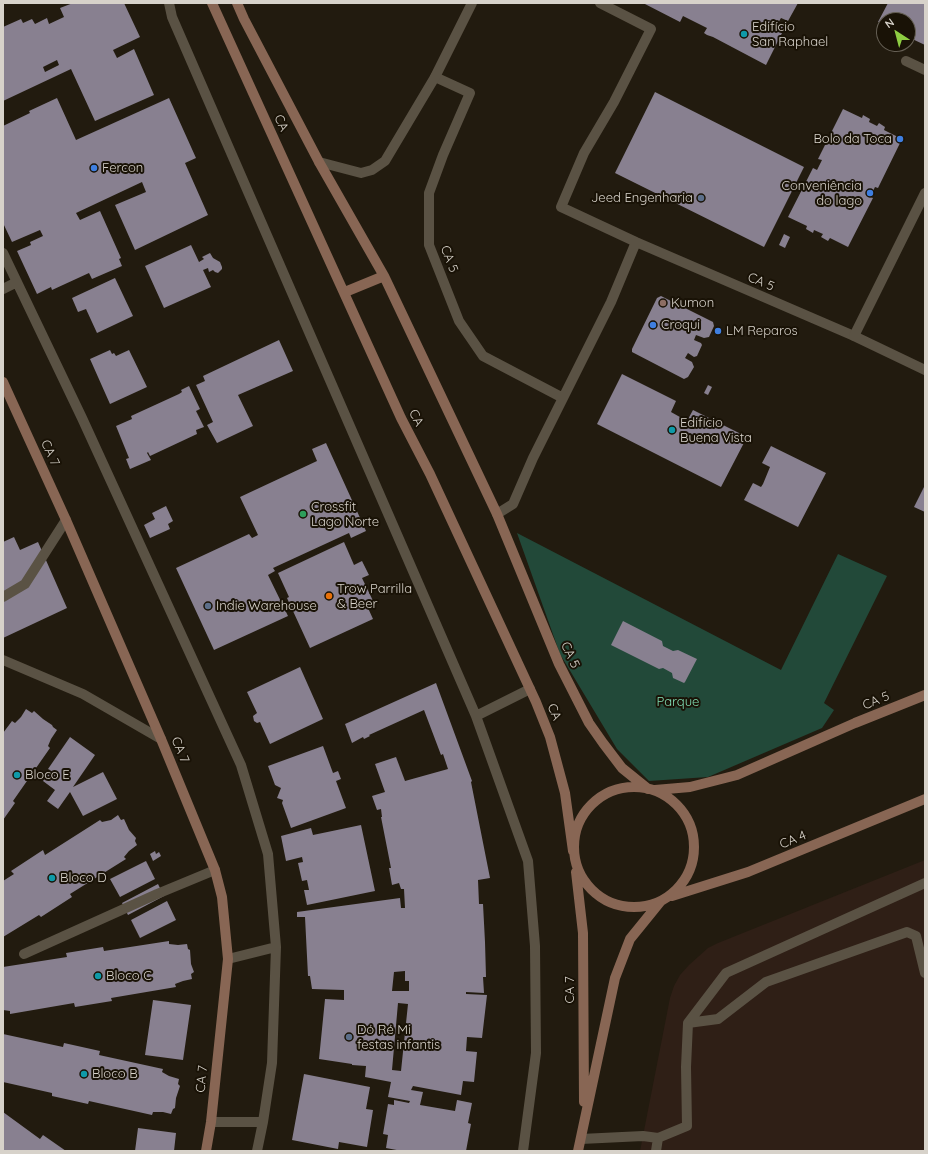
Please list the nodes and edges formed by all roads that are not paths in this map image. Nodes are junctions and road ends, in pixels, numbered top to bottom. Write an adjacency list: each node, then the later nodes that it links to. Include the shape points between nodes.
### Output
1 (170, 3): 27 (street, via 172,17)
2 (212, 3): 16 (street, CA)
3 (237, 3): 9 (street, CA 5)
4 (472, 3): 8 (street)
5 (600, 3): 11 (street, CA 5, via 651,29 614,102 584,153 561,207)
6 (906, 61): 7 (street)
7 (925, 70)
8 (435, 77): 9 (street, via 384,161 372,170 361,174); 20 (street, CA 5, via 470,93 429,193 429,245 459,321 482,356)
9 (319, 162): 13 (street, CA 5)
10 (925, 193): 17 (street)
11 (636, 242): 17 (street, CA 5); 20 (street, via 611,302)
12 (3, 253): 14 (street)
13 (384, 276): 16 (street); 21 (street, CA 5)
14 (17, 282): 15 (street); 35 (street, via 241,765 268,854)
15 (3, 289)
16 (345, 292): 25 (street, CA, via 401,418 430,474)
17 (854, 336): 18 (street, CA 5)
18 (925, 370)
19 (3, 382): 22 (street, CA 7)
20 (564, 398): 21 (street, via 513,504)
21 (497, 514): 29 (street, CA 5, via 559,664 590,722 622,768)
22 (66, 520): 23 (street, via 25,584); 28 (street, CA 7)
23 (3, 597)
24 (3, 660): 28 (street, via 83,694)
25 (530, 689): 27 (street); 31 (street, CA, via 550,737 565,793)
26 (925, 695): 29 (street, CA 5, via 737,775 690,787)
27 (476, 716): 47 (street, via 528,861 535,946 536,1053)
28 (161, 739): 32 (street, CA 7)
29 (652, 790): 31 (street, via 626,787 598,798 579,821); 34 (street, via 675,802 689,822 695,844 691,868 679,888)
30 (925, 799): 34 (street, CA 4, via 748,872)
31 (573, 854): 34 (street, via 581,879 602,900 631,908); 42 (street, CA 7, via 583,933)
32 (215, 870): 36 (street); 37 (street, CA 7, via 222,897)
33 (925, 883): 39 (street, via 726,973)
34 (664, 900): 42 (street, CA 7, via 630,939 615,978)
35 (276, 947): 37 (street); 41 (street, via 272,1062)
36 (24, 954)
37 (228, 959): 40 (street, CA 7)
38 (925, 973): 39 (street, via 916,936 907,932 766,982 718,1019)
39 (688, 1023): 43 (street, via 687,1126)
40 (211, 1122): 41 (street); 45 (street, CA 7)
41 (262, 1122): 46 (street)
42 (584, 1123): 44 (street, CA 7)
43 (658, 1138): 44 (street, via 643,1136); 49 (street)
44 (581, 1139): 48 (street, CA 7)
45 (206, 1151)
46 (257, 1151)
47 (523, 1151)
48 (578, 1151)
49 (656, 1151)

